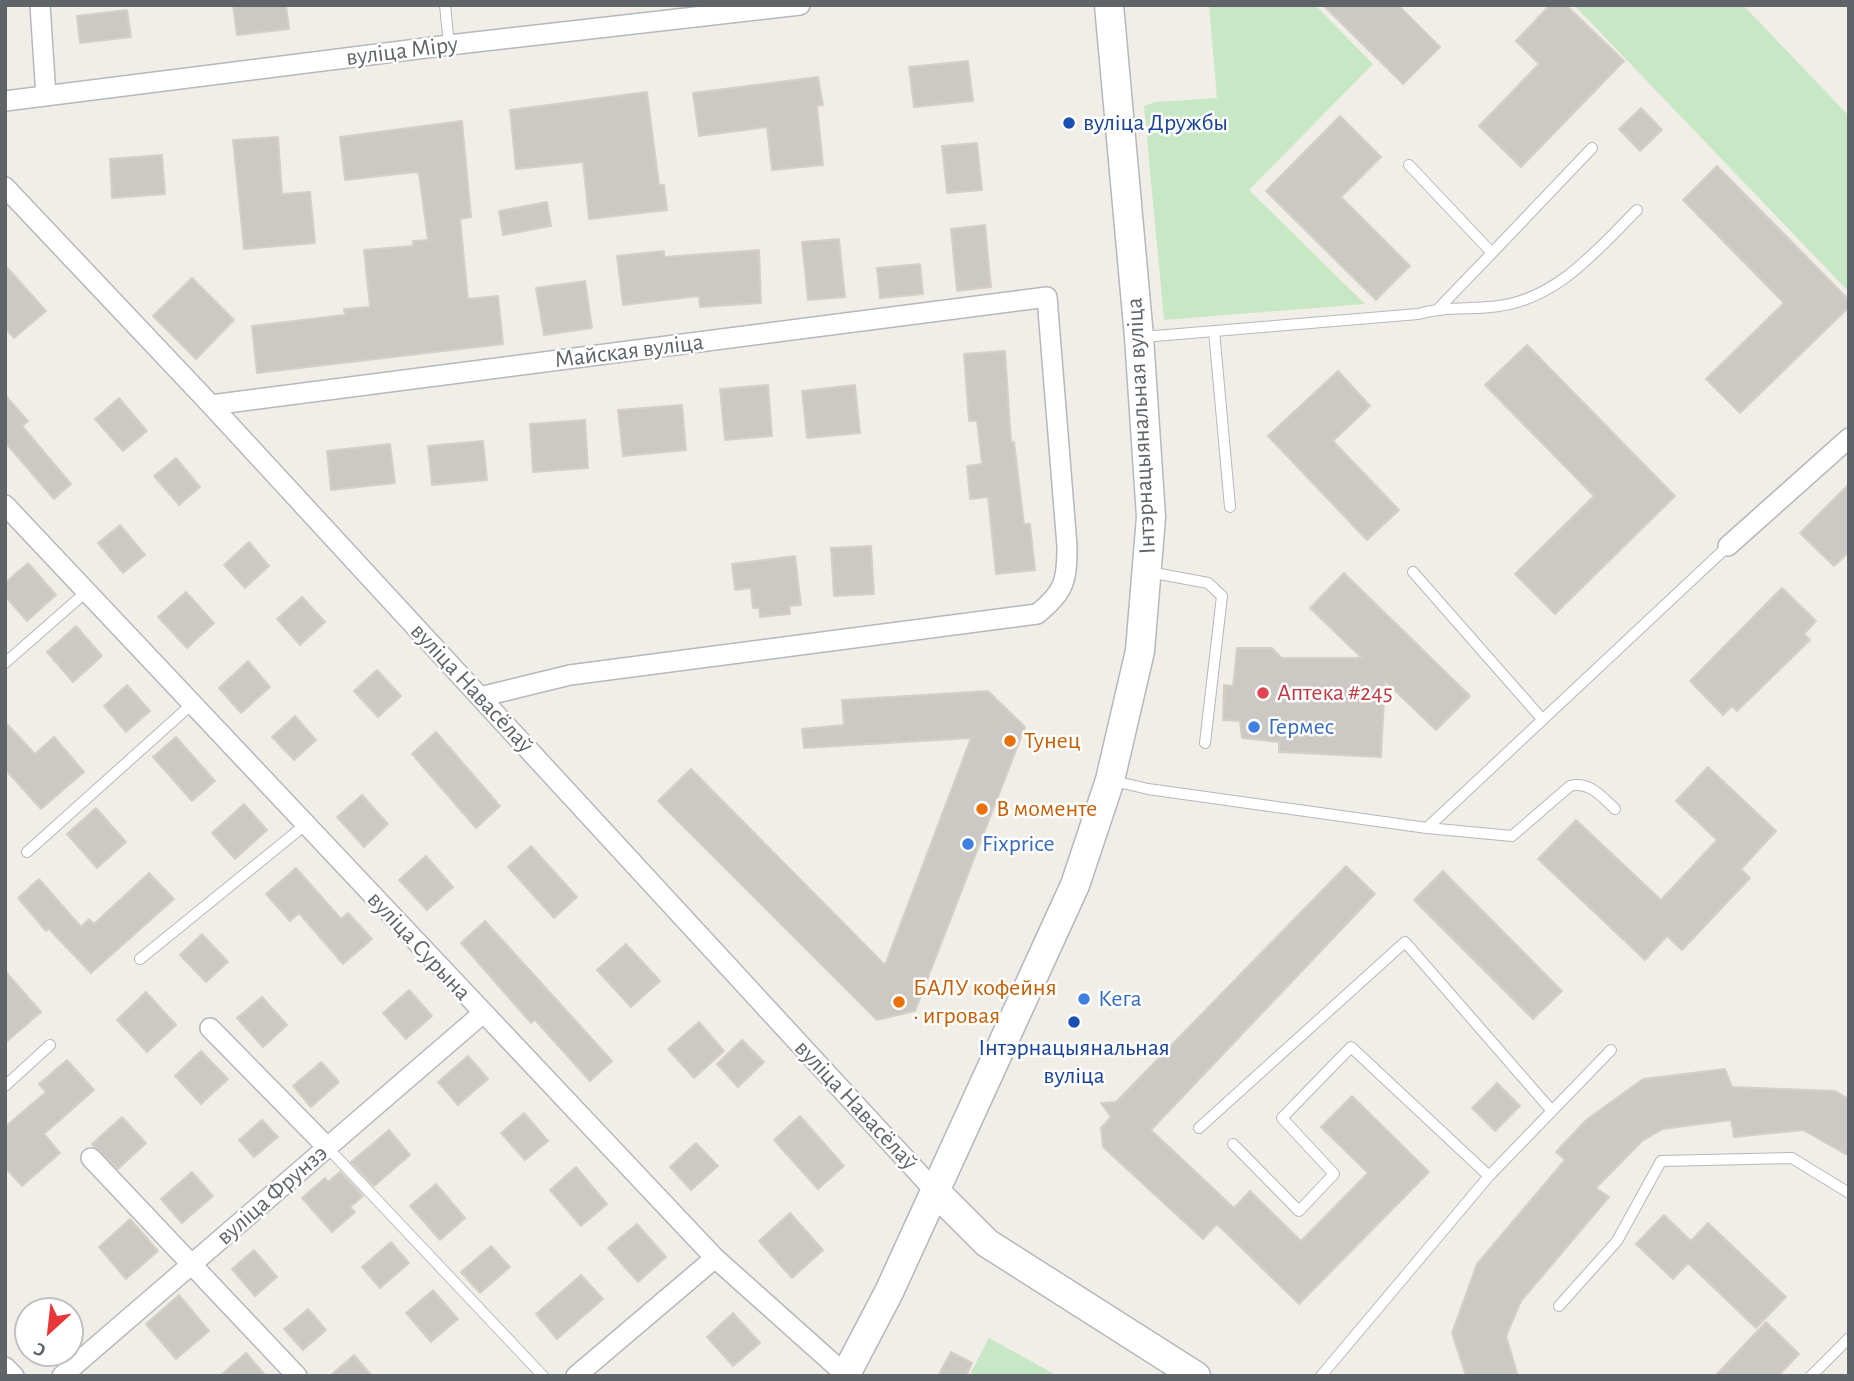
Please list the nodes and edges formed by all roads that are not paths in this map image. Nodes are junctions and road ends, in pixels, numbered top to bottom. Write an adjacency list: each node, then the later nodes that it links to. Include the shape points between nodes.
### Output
1 (40, 5): 7 (street)
2 (445, 5): 6 (lane)
3 (800, 5): 5 (street, вуліца Міру)
4 (1109, 5): 16 (main road, Інтэрнацыянальная вуліца)
5 (705, 11): 6 (street, вуліца Міру)
6 (449, 45): 7 (street, вуліца Міру)
7 (46, 96): 8 (street, вуліца Міру)
8 (5, 101)
9 (1592, 148): 13 (lane)
10 (1409, 165): 13 (lane)
11 (5, 187): 17 (street, вуліца Навасёлаў)
12 (1637, 209): 14 (lane, via 1575,273 1544,290 1501,306)
13 (1492, 253): 14 (lane)
14 (1438, 309): 15 (lane)
15 (1214, 331): 16 (lane); 20 (lane)
16 (1139, 337): 22 (main road, Інтэрнацыянальная вуліца, via 1151,517)
17 (211, 405): 26 (street, вуліца Навасёлаў); 26 (street, Майская вуліца, via 1047,297 1067,576 1055,600 1037,614 570,675)
18 (1849, 438): 21 (street)
19 (5, 505): 24 (street, вуліца Сурына)
20 (1230, 507)
21 (1728, 546): 28 (lane)
22 (1148, 572): 29 (lane, via 1208,583 1222,596); 30 (main road, Інтэрнацыянальная вуліца, via 1140,651)
23 (1413, 572): 28 (lane)
24 (86, 592): 25 (lane); 27 (street, вуліца Сурына)
25 (5, 663)
26 (480, 697): 47 (street, вуліца Навасёлаў)
27 (192, 704): 32 (street, вуліца Сурына); 34 (lane)
28 (1543, 720): 33 (lane)
29 (1205, 743)
30 (1110, 780): 33 (lane); 47 (main road, Інтэрнацыянальная вуліца, via 1075,885)
31 (1615, 809): 33 (lane, via 1591,788 1579,784 1570,786 1512,836)
32 (305, 825): 35 (lane); 36 (street, вуліца Сурына)
33 (1427, 828)
34 (27, 852)
35 (140, 959)
36 (482, 1014): 44 (street, вуліца Фрунзэ); 49 (street, вуліца Сурына)
37 (211, 1028): 44 (street)
38 (50, 1045): 40 (lane)
39 (1611, 1050): 41 (lane)
40 (5, 1086)
41 (1552, 1111): 42 (lane, via 1405,942); 46 (lane)
42 (1199, 1128)
43 (1233, 1144): 46 (lane, via 1299,1211 1334,1174 1282,1118 1351,1047)
44 (327, 1147): 50 (street, вуліца Фрунзэ); 58 (lane)
45 (91, 1158): 50 (street)
46 (1489, 1176): 61 (lane)
47 (935, 1191): 54 (main road, Інтэрнацыянальная вуліца); 60 (main road, via 987,1243)
48 (1849, 1193): 51 (lane, via 1792,1158 1661,1161 1616,1241)
49 (715, 1258): 54 (street, вуліца Сурына); 59 (street)
50 (191, 1264): 56 (street, вуліца Фрунзэ); 57 (street)
51 (1559, 1306)
52 (1849, 1338): 62 (lane)
53 (5, 1367): 55 (street)
54 (845, 1375)
55 (14, 1376)
56 (61, 1376)
57 (297, 1376)
58 (543, 1376)
59 (576, 1376)
60 (1196, 1376)
61 (1321, 1376)
62 (1811, 1376)

